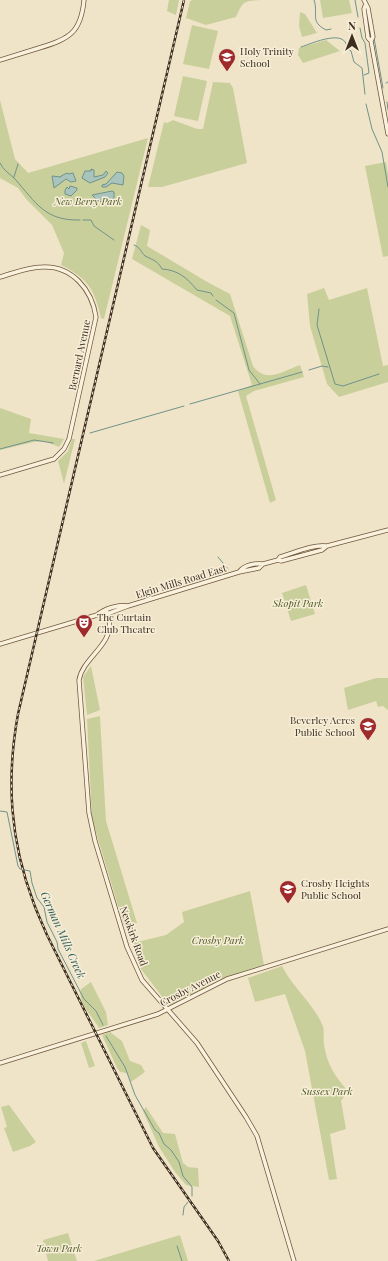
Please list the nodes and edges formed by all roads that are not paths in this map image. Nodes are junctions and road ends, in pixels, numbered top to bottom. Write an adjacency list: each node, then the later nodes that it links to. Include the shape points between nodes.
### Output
1 (84, 0): 3 (street, via 82,18 69,36 60,42)
2 (364, 0): 4 (street, via 368,38 371,41)
3 (0, 60)
4 (388, 134)
5 (0, 277): 6 (street, Bernard Avenue, via 43,266 57,268 70,274 86,287 94,303 96,317 71,432 64,449 54,459)
6 (0, 475)
7 (388, 530): 8 (street, Elgin Mills Road East, via 263,564 259,568 128,606 123,605)
8 (107, 612): 9 (street, Elgin Mills Road East); 11 (street, Newkirk Road, via 109,620 102,646 85,666 79,680 89,814 127,947 142,980)
9 (0, 644)
10 (388, 929): 11 (street, Crosby Avenue, via 227,978)
11 (167, 1010): 12 (street, Crosby Avenue); 13 (street, Newkirk Road, via 197,1043 256,1136)
12 (0, 1063)
13 (294, 1261)

